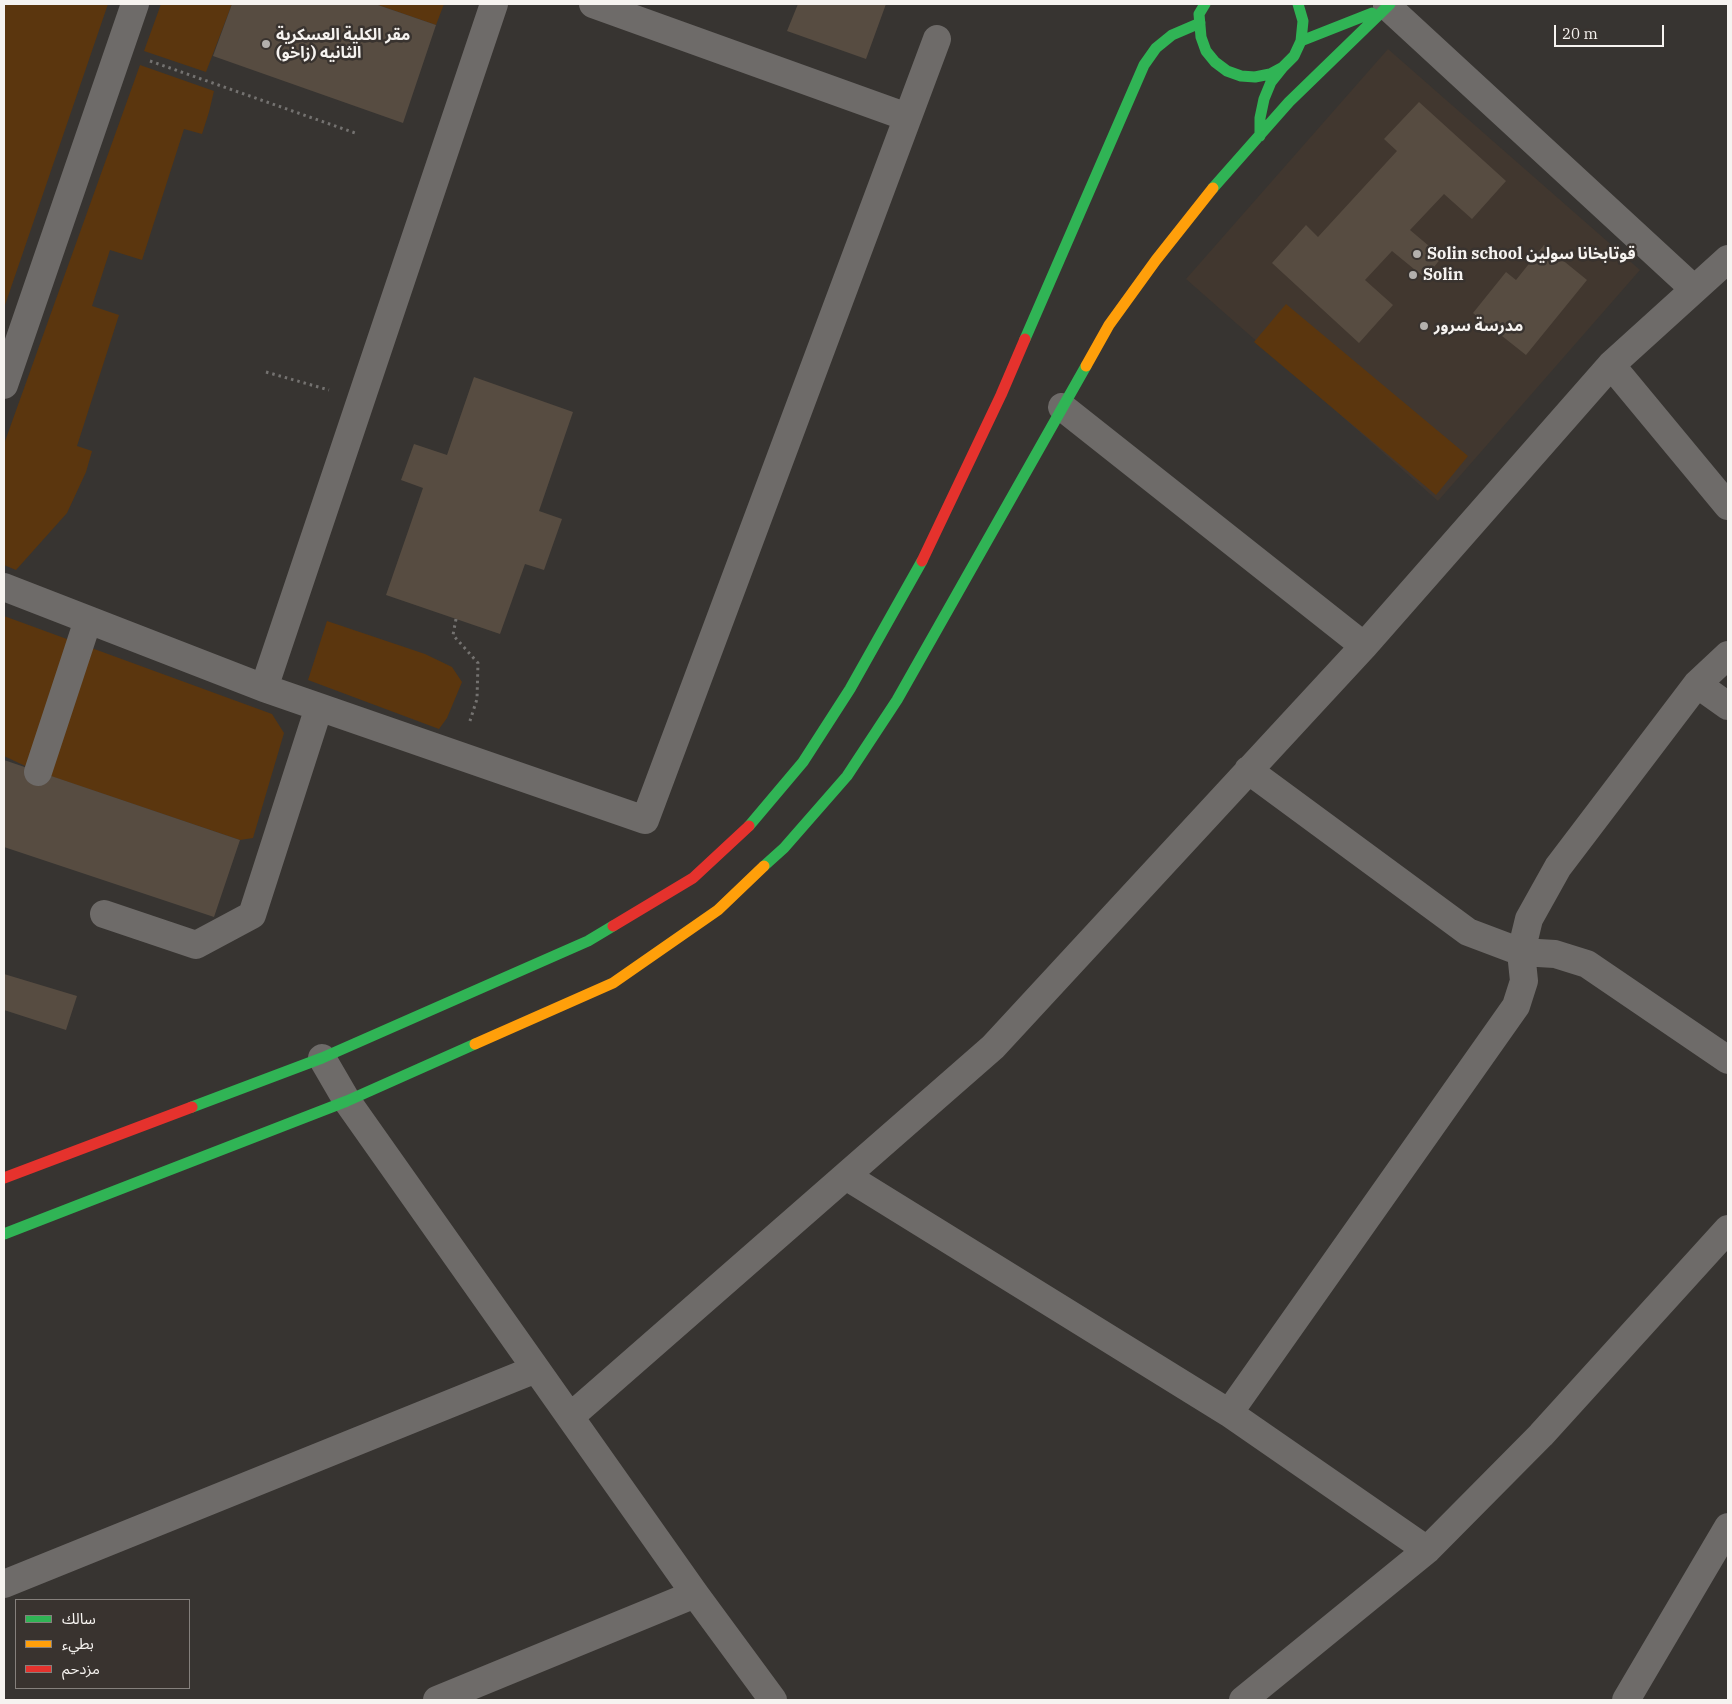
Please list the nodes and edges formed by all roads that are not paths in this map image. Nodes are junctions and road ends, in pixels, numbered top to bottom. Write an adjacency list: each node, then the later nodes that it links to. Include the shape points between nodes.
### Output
1 (135, 4): 15 (street)
2 (494, 4): 23 (street)
3 (593, 4): 10 (street)
4 (1298, 4): 8 (main road, via 1303,21)
5 (1388, 5): 8 (main road); 11 (main road); 13 (street)
6 (1199, 12): 9 (main road, via 1206,51 1227,71 1255,77); 30 (main road, via 1156,48 1144,65 1001,395 923,559 850,689 803,762 757,817 693,878 588,941)
7 (936, 39): 10 (street)
8 (1301, 41): 9 (main road, via 1294,56)
9 (1283, 67): 11 (main road, via 1271,82 1264,99)
10 (907, 117): 25 (street, via 646,820)
11 (1260, 136): 16 (main road, via 1205,196 1156,260 1109,325)
12 (1728, 259): 13 (street)
13 (1694, 289): 14 (street)
14 (1611, 365): 17 (street); 20 (street)
15 (4, 385)
16 (1062, 407): 20 (street); 32 (main road, via 897,700 847,776 784,848 718,910 613,983)
17 (1728, 506)
18 (4, 587): 19 (street)
19 (88, 620): 23 (street); 27 (street)
20 (1364, 646): 26 (street)
21 (1728, 655): 22 (street)
22 (1697, 684): 24 (street); 29 (street, via 1558,867 1529,919)
23 (264, 688): 25 (street)
24 (1728, 706)
25 (319, 707): 28 (street, via 252,915 196,945)
26 (1248, 770): 29 (street, via 1468,932); 33 (street, via 993,1047)
27 (38, 772)
28 (104, 914)
29 (1521, 952): 31 (street, via 1555,954 1587,964); 38 (street, via 1524,981 1516,1006)
30 (322, 1058): 32 (street); 34 (main road)
31 (1728, 1060)
32 (346, 1102): 36 (main road); 37 (street)
33 (846, 1176): 38 (street); 39 (street)
34 (4, 1178)
35 (1728, 1229): 41 (street, via 1541,1435)
36 (4, 1234)
37 (536, 1370): 39 (street); 42 (street)
38 (1229, 1413): 41 (street)
39 (570, 1416): 43 (street)
40 (1728, 1527): 47 (street)
41 (1427, 1550): 46 (street)
42 (4, 1584)
43 (695, 1594): 44 (street); 45 (street)
44 (437, 1700)
45 (774, 1700)
46 (1243, 1700)
47 (1626, 1700)

